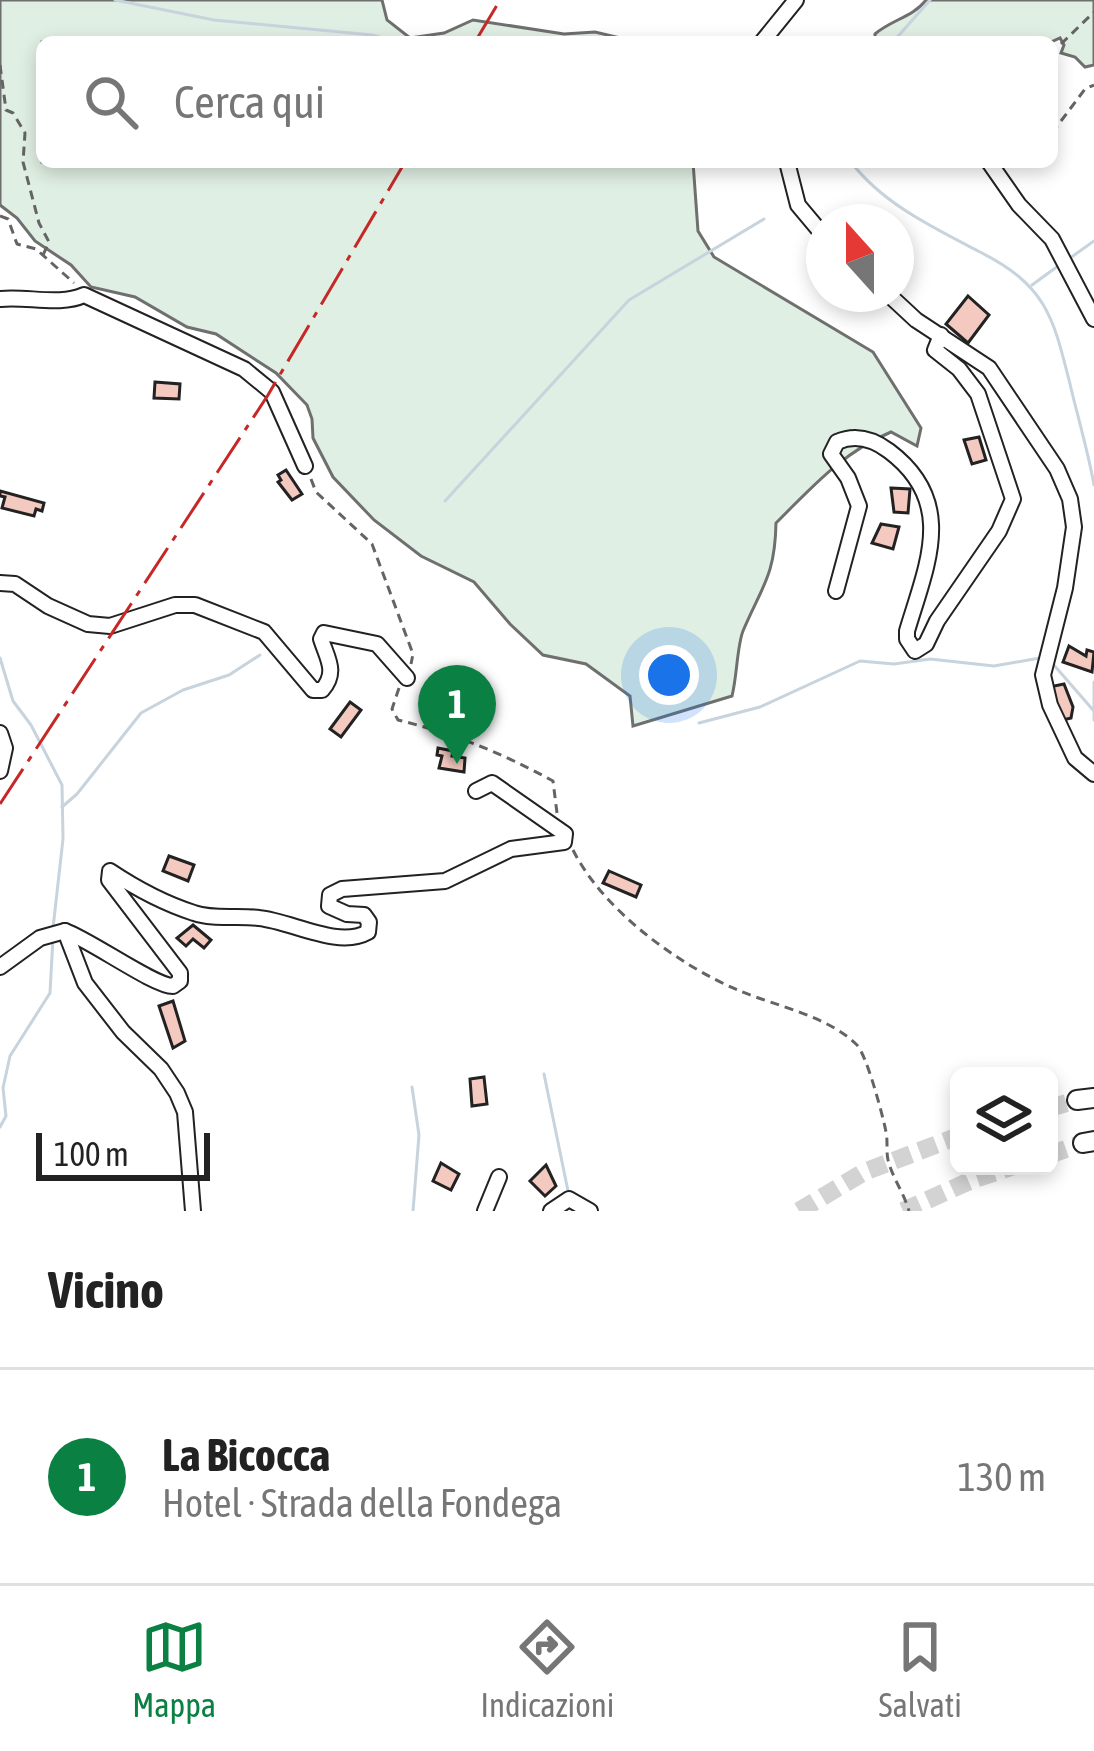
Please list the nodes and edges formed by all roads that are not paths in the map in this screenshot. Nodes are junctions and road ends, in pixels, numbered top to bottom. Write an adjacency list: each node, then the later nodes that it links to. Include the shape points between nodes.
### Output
1 (796, 0): 2 (street)
2 (768, 36)
3 (789, 168): 5 (street)
4 (993, 168): 8 (street, via 1052,239)
5 (806, 215)
6 (0, 299): 10 (street, via 84,295 244,369 272,392)
7 (907, 312): 9 (street)
8 (1094, 319)
9 (941, 335): 12 (street, via 935,350 978,394 1011,483 1011,510 915,651 907,632 933,528 930,502 886,448 861,437 837,442 830,454 859,506); 16 (street, via 989,368 1070,499 1065,588 1043,675 1076,758)
10 (305, 466)
11 (0, 583): 13 (street, via 88,624 195,605 264,632 314,690 329,682 324,633 377,644)
12 (836, 591)
13 (407, 678)
14 (0, 733): 15 (street)
15 (0, 771)
16 (1094, 774)
17 (476, 791): 18 (street, via 491,783 565,833 564,842 511,849 445,881 329,895 329,906 370,922 362,937 201,916 110,872 180,973 173,986)
18 (65, 931): 19 (street); 21 (street, via 85,983 177,1094)
19 (0, 967)
20 (499, 1177): 22 (street)
21 (193, 1211)
22 (485, 1211)
23 (551, 1211): 24 (street, via 569,1199)
24 (590, 1211)

